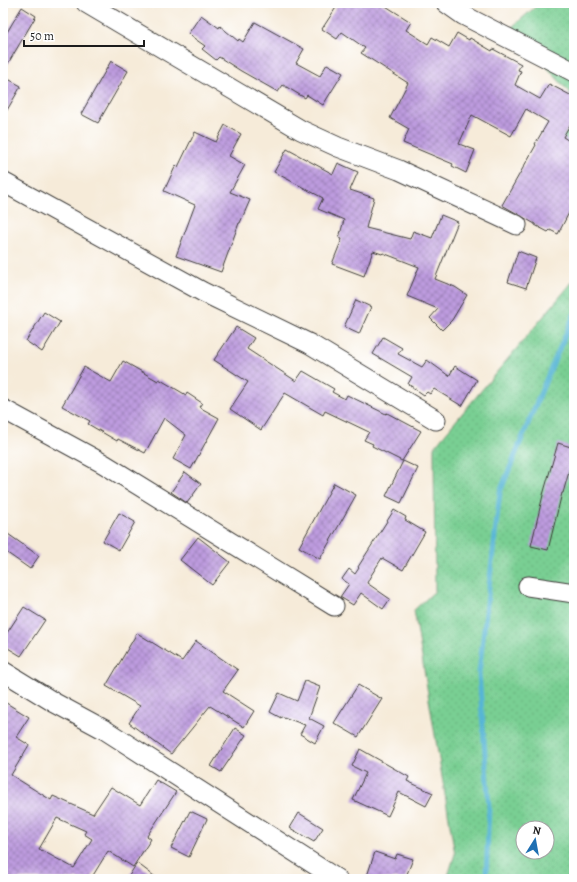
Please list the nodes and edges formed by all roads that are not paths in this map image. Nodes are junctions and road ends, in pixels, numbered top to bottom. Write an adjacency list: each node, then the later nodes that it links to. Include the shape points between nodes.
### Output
1 (86, 3): 5 (street, via 301,130 338,148 399,170)
2 (446, 3): 3 (street, via 463,15)
3 (574, 72)
4 (3, 182): 7 (street, via 203,292 310,344)
5 (517, 225)
6 (3, 409): 10 (street, via 115,471)
7 (436, 420)
8 (528, 586): 9 (street)
9 (574, 593)
10 (334, 606)
11 (3, 671): 12 (street, via 105,730)
12 (337, 879)

